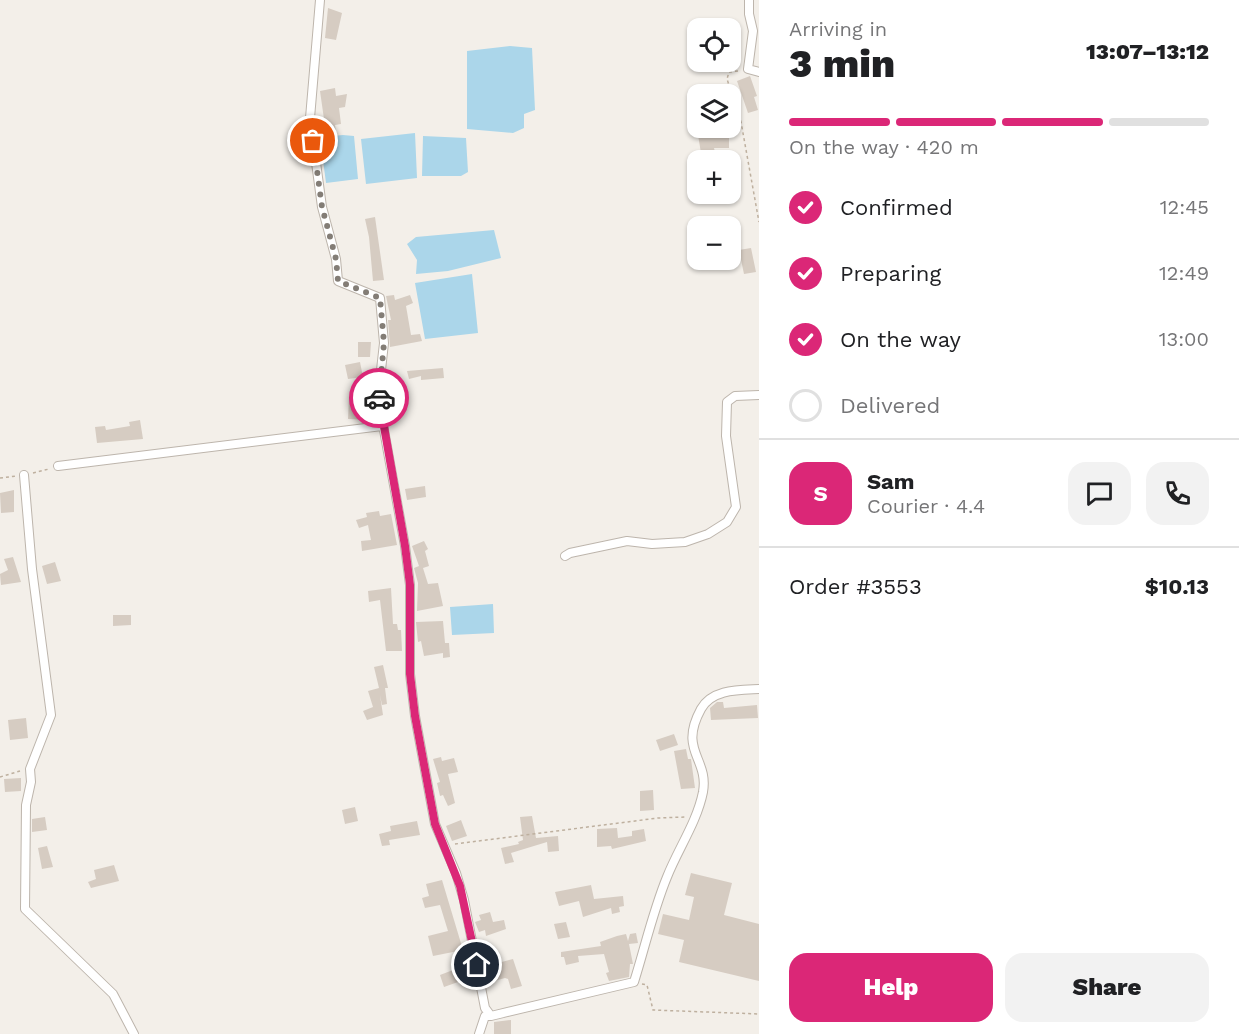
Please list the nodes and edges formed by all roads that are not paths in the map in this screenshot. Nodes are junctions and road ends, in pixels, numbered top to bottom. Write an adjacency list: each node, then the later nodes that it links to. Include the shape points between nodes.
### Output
1 (320, 0): 5 (street, via 310,118 322,207 338,281 380,298 384,343 378,397)
2 (749, 0): 3 (street, via 753,31 748,69)
3 (759, 72)
4 (759, 395): 8 (street, via 735,396 727,402 724,416 736,507 727,522 685,542 619,542)
5 (382, 426): 6 (street); 10 (street, via 410,585 410,674 415,716 435,824 464,900 485,1008)
6 (58, 466)
7 (24, 476): 11 (street, via 51,715 30,769 25,909 113,994)
8 (565, 556)
9 (759, 689): 10 (street, via 712,696 702,707 691,734 703,776 703,791 666,880 634,982)
10 (491, 1016): 12 (street, via 485,1016)
11 (134, 1034)
12 (479, 1034)

